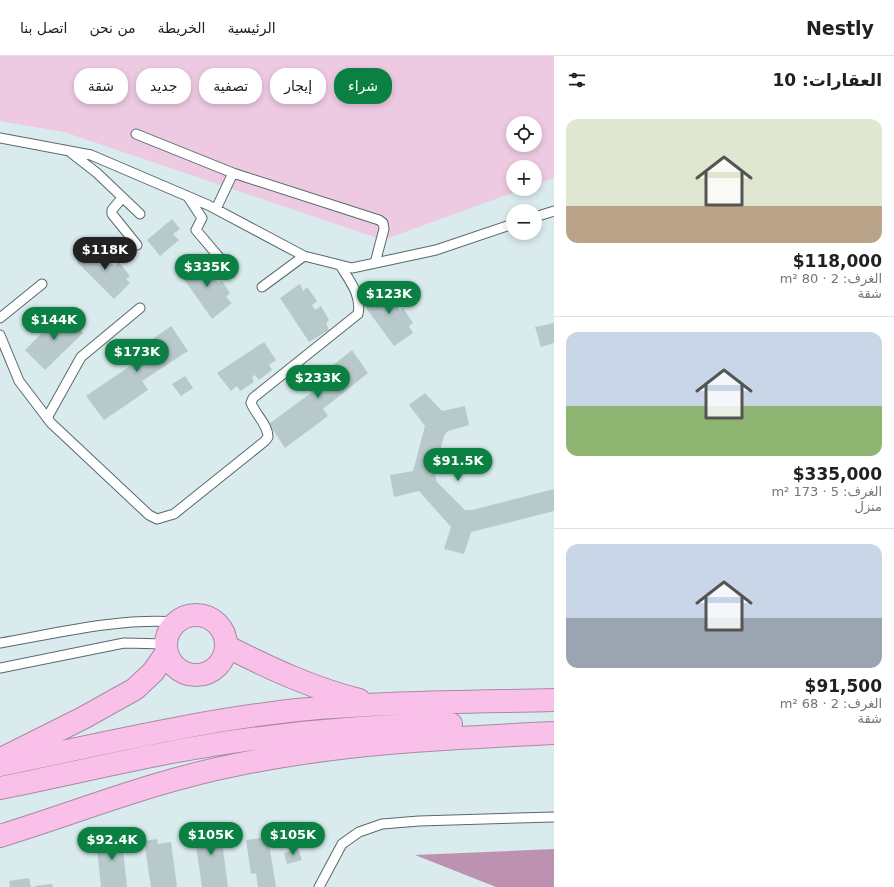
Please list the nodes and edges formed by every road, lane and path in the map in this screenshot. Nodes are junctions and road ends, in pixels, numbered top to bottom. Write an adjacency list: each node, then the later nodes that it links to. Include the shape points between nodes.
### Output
1 (136, 134): 4 (lane)
2 (0, 138): 3 (lane)
3 (69, 151): 5 (lane, via 91,155); 6 (lane, via 97,173)
4 (233, 173): 7 (lane); 14 (lane, via 379,220 383,223 384,229)
5 (187, 196): 7 (lane); 16 (lane, via 202,218 196,230)
6 (122, 198): 9 (lane); 12 (lane, via 112,210 112,214)
7 (216, 209): 13 (lane)
8 (554, 211): 10 (lane)
9 (140, 214)
10 (542, 215)
11 (506, 226): 14 (lane, via 436,250)
12 (137, 245)
13 (304, 256): 15 (lane); 18 (lane)
14 (375, 263): 15 (lane, via 352,268)
15 (340, 265): 22 (lane, via 354,288 359,307 358,314 253,398 251,403 268,431 268,437 174,514 157,519 149,515)
16 (230, 270)
17 (42, 284): 20 (lane)
18 (262, 287)
19 (140, 308): 22 (lane, via 81,357)
20 (0, 318)
21 (0, 335): 22 (lane, via 19,381)
22 (47, 418)
23 (177, 622): 24 (lane, via 122,622); 25 (highway, via 192,615 209,618 221,629); 26 (highway, via 167,636)
24 (0, 643)
25 (226, 646): 26 (highway, via 221,662 211,670 199,674 179,669 170,660); 29 (highway, via 301,682)
26 (166, 648): 27 (lane, via 124,643); 32 (highway, via 153,672 135,689)
27 (0, 668)
28 (554, 700): 29 (highway)
29 (374, 704): 33 (highway, via 296,710 209,723)
30 (554, 723): 34 (highway, via 407,725 298,733 205,746)
31 (554, 733): 36 (highway, via 384,742 284,756 226,767 148,787)
32 (0, 759)
33 (0, 765)
34 (0, 788)
35 (554, 817): 37 (lane, via 382,824 359,832 342,844)
36 (0, 836)
37 (319, 887)

